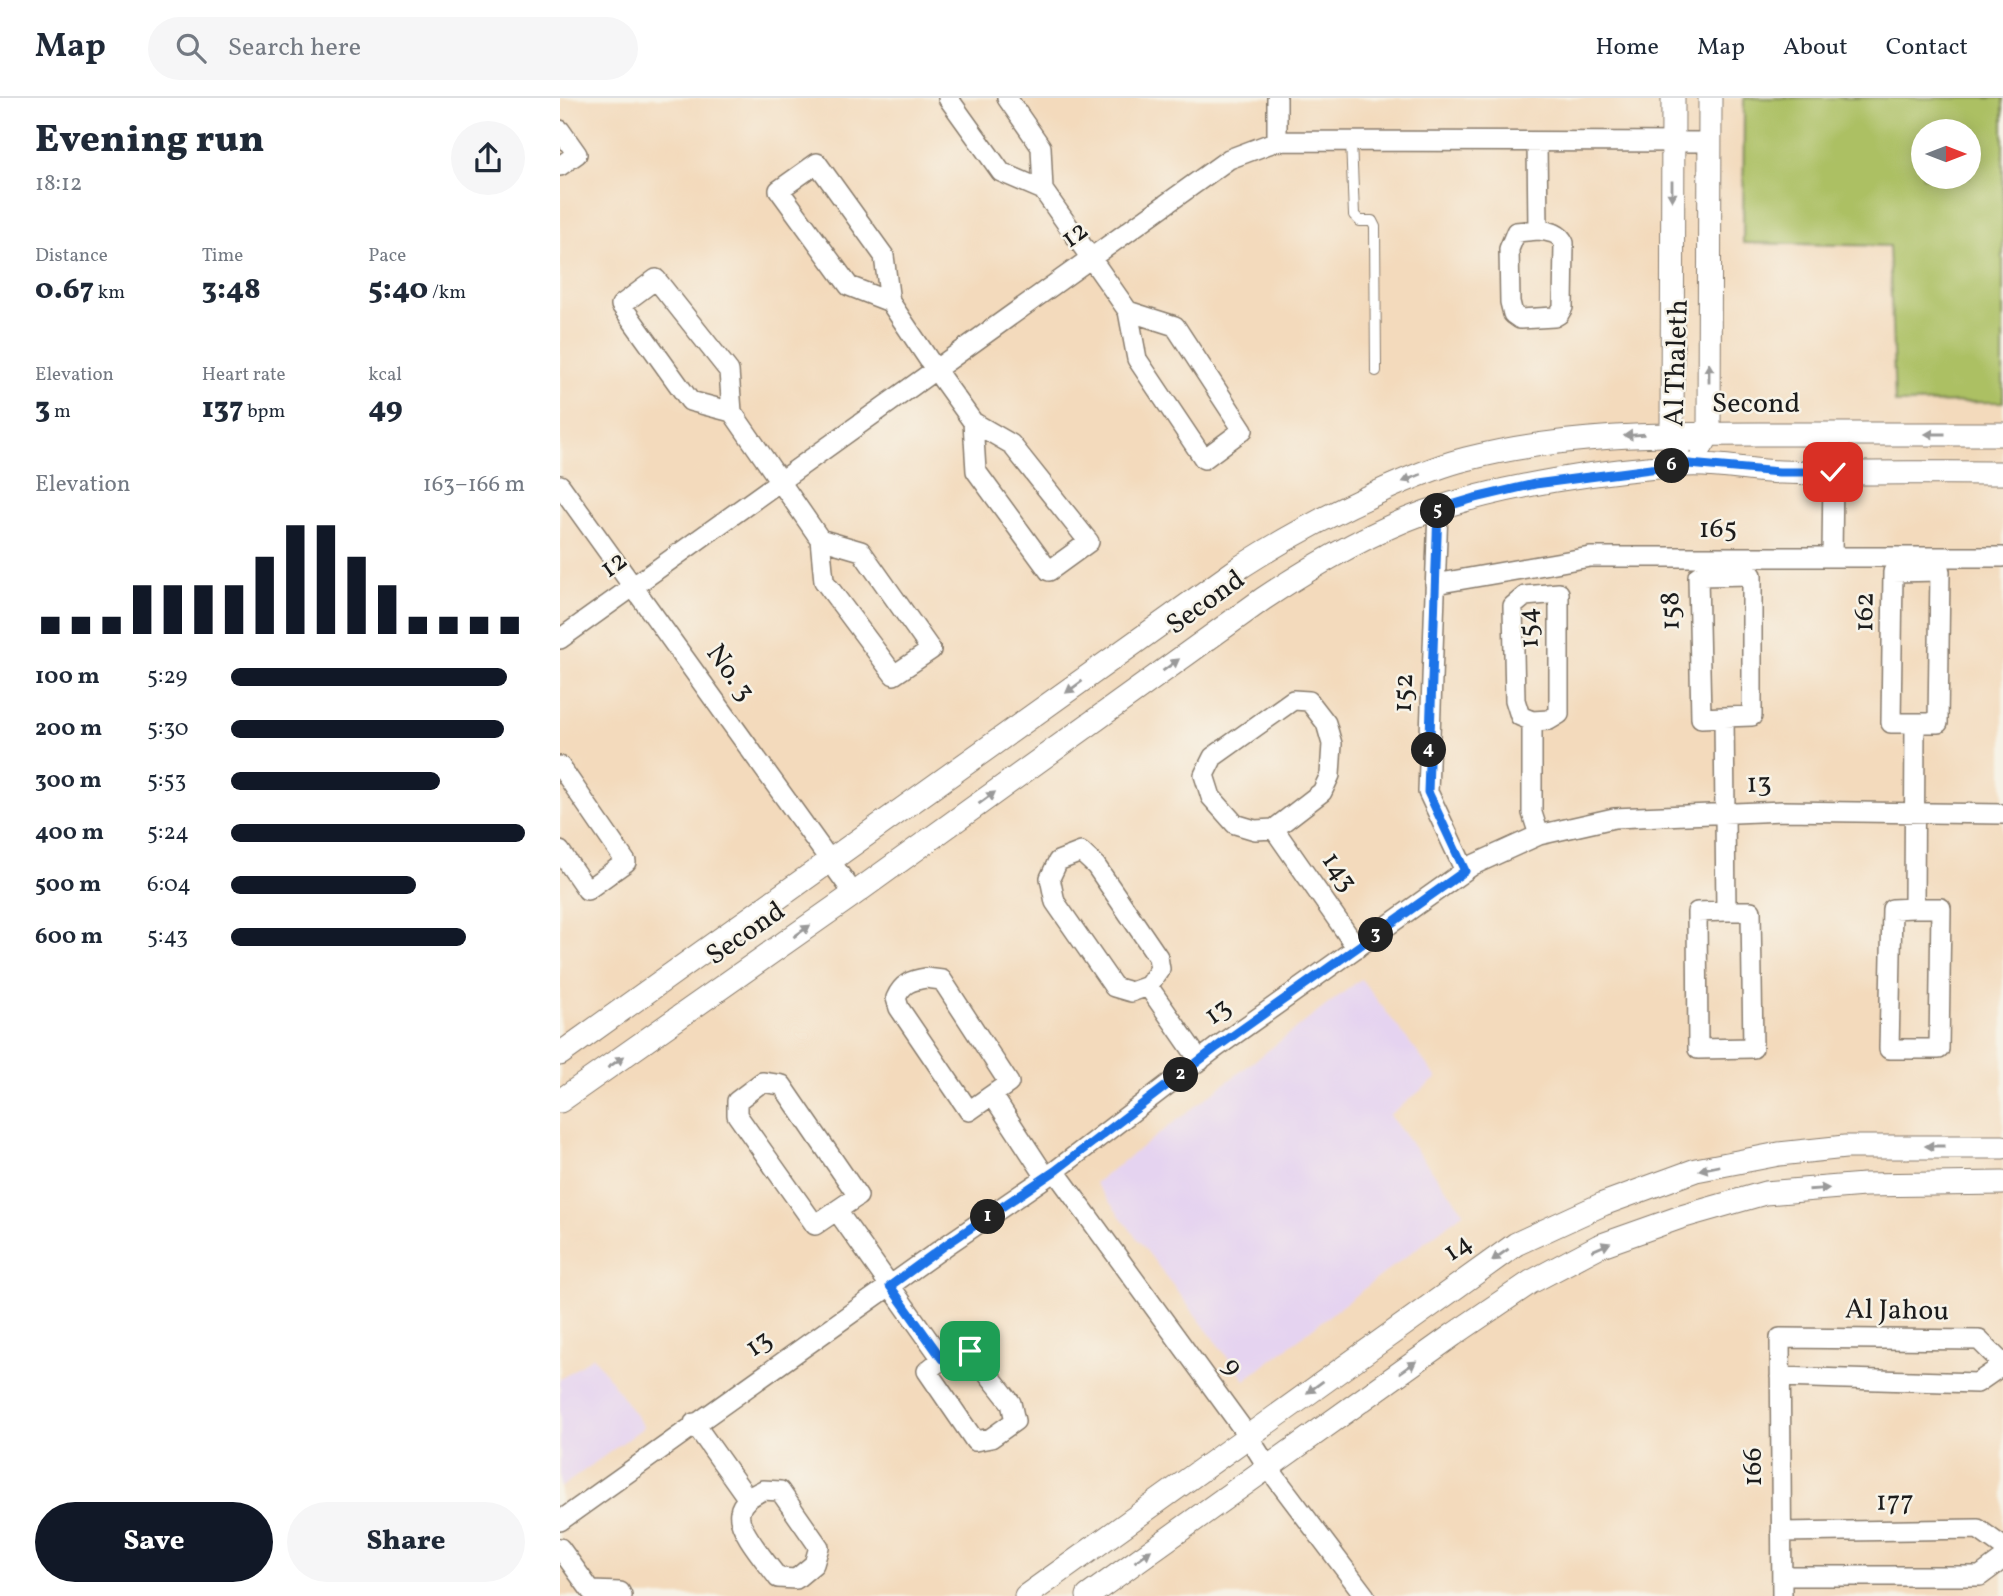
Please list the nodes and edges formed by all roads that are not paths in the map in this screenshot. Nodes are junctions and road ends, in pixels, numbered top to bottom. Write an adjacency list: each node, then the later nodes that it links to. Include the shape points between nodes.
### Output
1 (948, 98): 13 (street, via 1001,172)
2 (1007, 98): 13 (street, via 1041,146)
3 (1277, 98): 7 (street)
4 (1673, 98): 10 (street, Al Thaleth)
5 (1710, 98): 11 (street, Al Thaleth)
6 (560, 130): 12 (street, via 577,154)
7 (1277, 141): 8 (street, 12); 15 (street, 12, via 1230,159)
8 (1350, 141): 9 (street, 12); 19 (lane, via 1354,215 1376,227)
9 (1537, 142): 10 (street, 12); 14 (street)
10 (1672, 142): 11 (street, 12); 22 (street, Al Thaleth, one-way to 22)
11 (1710, 142): 23 (street, Al Thaleth, one-way to 11)
12 (560, 166)
13 (1044, 190): 15 (street)
14 (1538, 229): 14 (street, via 1554,233 1564,243 1563,307 1554,317 1520,319 1511,309 1509,249 1516,232)
15 (1090, 258): 17 (street); 18 (street, 12)
16 (890, 302): 16 (street, via 849,286 779,190 817,163 884,256); 18 (street)
17 (1128, 311): 17 (street, via 1175,326 1243,430 1204,459 1137,359)
18 (935, 369): 21 (street); 28 (street, 12)
19 (1376, 371)
20 (732, 412): 20 (street, via 691,401 621,305 656,279 729,371); 28 (street)
21 (973, 422): 21 (street, via 1011,444 1089,542 1049,572 976,471)
22 (1672, 434): 23 (street, Second); 25 (street, Al Thaleth); 47 (street, Second, one-way to 47, via 1528,445 1463,459 1320,519 1242,566)
23 (1709, 434): 24 (street, Second, one-way to 23); 25 (street, Al Thaleth)
24 (2003, 434)
25 (1689, 464): 26 (street, Second); 30 (street, Second, via 1535,484)
26 (1833, 472): 27 (street, Second); 32 (street)
27 (2003, 472)
28 (779, 481): 31 (street); 35 (street, 12)
29 (560, 485): 35 (street, No. 3)
30 (1438, 509): 34 (street, 152); 49 (street, Second, one-way to 30, via 1263,599 1315,565)
31 (820, 539): 31 (street, via 861,551 932,650 894,675 824,581)
32 (1832, 557): 33 (street, 165); 34 (street, 165, via 1590,557)
33 (2003, 557)
34 (1436, 584): 48 (street, 152, via 1428,792)
35 (633, 586): 36 (street, 12); 47 (street, No. 3)
36 (560, 639)
37 (1724, 717): 37 (street, 158, via 1752,716 1752,575 1698,576 1701,718); 42 (street)
38 (1532, 721): 38 (street, 154, via 1559,714 1559,593 1525,596 1513,606 1515,700 1520,716); 45 (street, via 1532,813)
39 (1915, 723): 39 (street, 162, via 1938,723 1940,571 1893,572 1891,723); 41 (street)
40 (560, 766): 46 (street, via 626,862 587,890)
41 (1914, 813): 42 (street, 13); 43 (street, 13); 50 (street)
42 (1724, 814): 45 (street, 13, via 1614,818); 51 (street)
43 (2003, 814)
44 (1274, 829): 44 (street, via 1235,824 1212,797 1204,775 1213,757 1293,700 1309,701 1326,723 1332,744 1330,775 1322,792); 52 (street, 143)
45 (1539, 835): 48 (street, 13)
46 (560, 851)
47 (831, 862): 49 (street, No. 3); 54 (street, Second)
48 (1465, 871): 52 (street, 13)
49 (855, 894): 57 (street, Second, one-way to 49)
50 (1914, 908): 50 (street, via 1892,909 1889,1049 1939,1049 1941,908)
51 (1726, 911): 51 (street, via 1697,912 1698,1049 1753,1048 1751,911)
52 (1357, 948): 55 (street, 13)
53 (1148, 986): 53 (street, via 1131,992 1114,987 1055,902 1049,878 1058,861 1081,852 1096,866 1158,957 1160,969); 55 (street)
54 (560, 1054)
55 (1199, 1061): 59 (street, 13)
56 (993, 1096): 56 (street, via 1009,1083 942,980 912,980 900,989 896,998 899,1008 969,1111); 59 (street, 9)
57 (560, 1101)
58 (2003, 1147): 68 (street, 14, one-way to 68, via 1846,1147 1779,1154 1696,1170 1603,1203 1516,1244)
59 (1050, 1174): 62 (street, 13); 68 (street, 9)
60 (2003, 1183): 69 (street, one-way to 60, via 1531,1282 1599,1247 1765,1193 1864,1185)
61 (837, 1211): 61 (street, via 858,1196 782,1085 762,1082 737,1101 737,1115 815,1225); 62 (street)
62 (890, 1286): 64 (street); 67 (street, 13)
63 (1780, 1338): 65 (street, Al Jahou, via 1979,1340); 66 (street, 166)
64 (942, 1359): 64 (street, via 928,1371 975,1441 991,1438 1015,1421 1011,1403 970,1351)
65 (2003, 1365): 66 (street, Al Jahou, via 1977,1384)
66 (1780, 1377): 72 (street, 166)
67 (694, 1423): 70 (street); 71 (street, 13)
68 (1248, 1436): 69 (street, 9); 79 (street, 14)
69 (1267, 1466): 80 (street, one-way to 69); 81 (street, 9)
70 (748, 1499): 70 (street, via 740,1511 740,1524 778,1578 796,1579 814,1564 819,1547 780,1491 764,1490)
71 (560, 1521)
72 (1781, 1532): 73 (street, 177, via 1978,1529); 76 (street, 166)
73 (2003, 1546)
74 (560, 1548): 77 (street)
75 (2003, 1559): 76 (street, via 1980,1576)
76 (1782, 1576): 82 (street, 166)
77 (591, 1594): 78 (street, via 620,1592)
78 (622, 1596)
79 (1026, 1596)
80 (1088, 1596)
81 (1365, 1596)
82 (1782, 1596)

